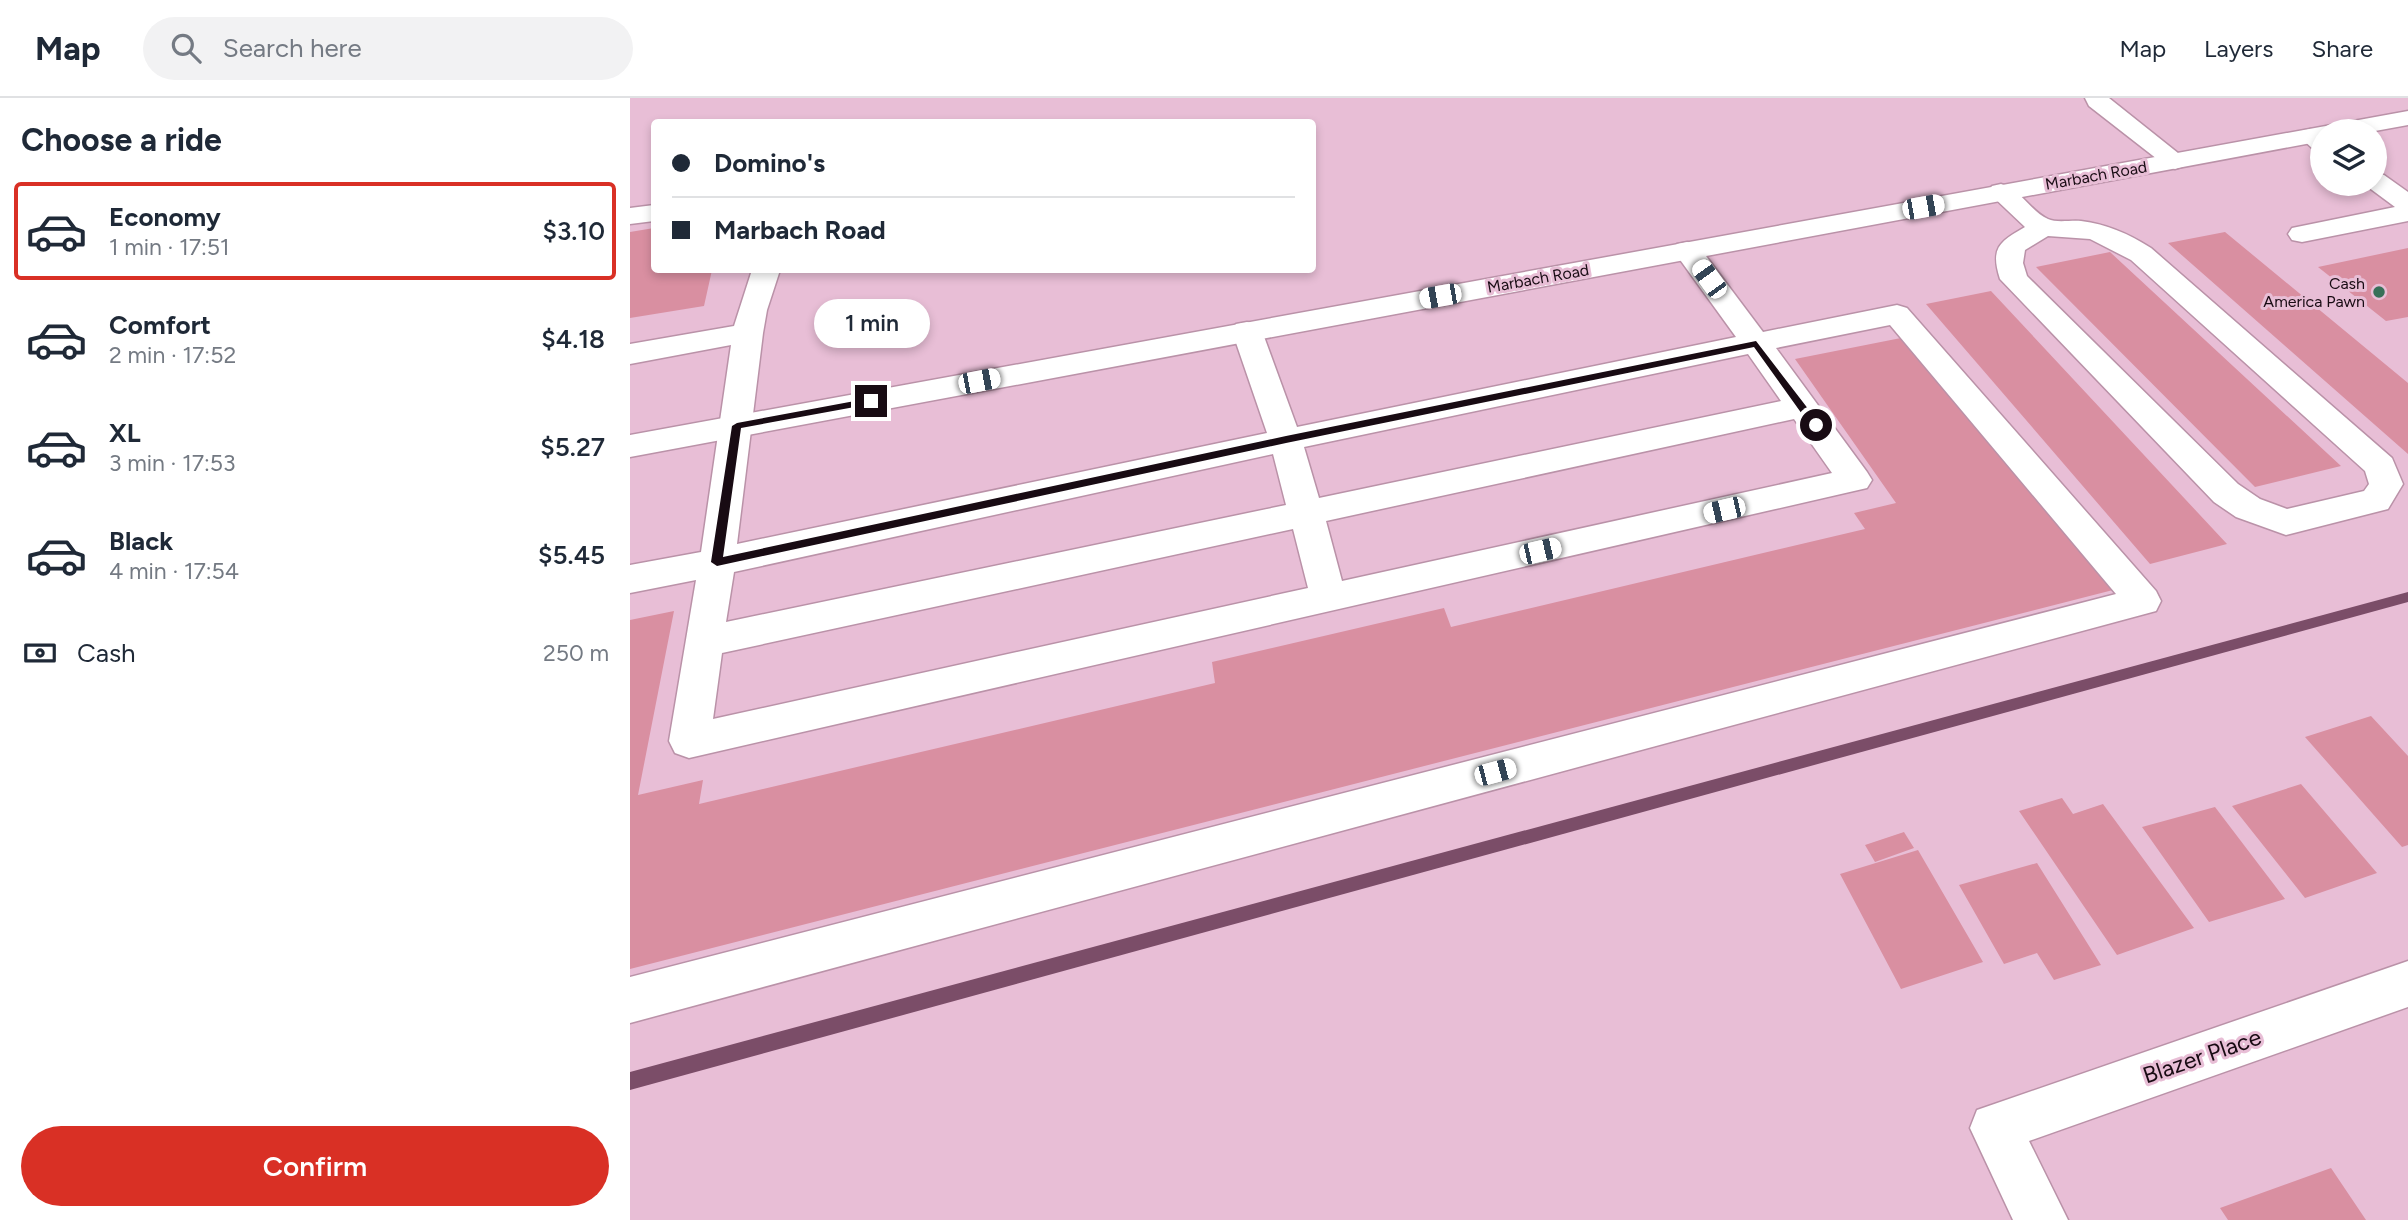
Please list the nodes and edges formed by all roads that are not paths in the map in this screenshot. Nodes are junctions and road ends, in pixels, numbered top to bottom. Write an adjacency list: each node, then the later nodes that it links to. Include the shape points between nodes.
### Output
1 (2096, 98): 5 (main road)
2 (2408, 118): 3 (main road, Marbach Road)
3 (2387, 122)
4 (2310, 138): 5 (main road, Marbach Road)
5 (2175, 161): 7 (main road, Marbach Road)
6 (2387, 189): 8 (main road)
7 (2001, 192): 12 (main road); 14 (main road, Marbach Road)
8 (2408, 204)
9 (651, 213): 11 (main road)
10 (2408, 213): 13 (main road)
11 (630, 216)
12 (2042, 228): 12 (main road, via 2079,228 2112,235 2141,254 2380,466 2386,485 2376,500 2286,522 2248,508 2226,493 2014,279 2009,263 2012,246)
13 (2302, 234)
14 (1687, 250): 16 (main road, Marbach Road); 18 (main road)
15 (765, 273): 17 (main road)
16 (1247, 331): 21 (main road, Marbach Road); 22 (main road)
17 (748, 333): 19 (main road); 21 (main road)
18 (1756, 343): 20 (main road); 22 (main road); 30 (main road, via 1897,314 2143,601)
19 (630, 354)
20 (1802, 407): 24 (main road); 27 (main road, via 1855,480)
21 (737, 426): 23 (main road, Marbach Road); 25 (main road)
22 (1286, 440): 24 (main road); 25 (main road)
23 (630, 446)
24 (1306, 513): 27 (main road); 28 (main road)
25 (717, 562): 26 (main road); 28 (main road)
26 (630, 579)
27 (1329, 598): 28 (main road, via 689,741)
28 (704, 642)
29 (2408, 985): 31 (main road, Blazer Place, via 1996,1128)
30 (630, 1000)
31 (2041, 1220)

